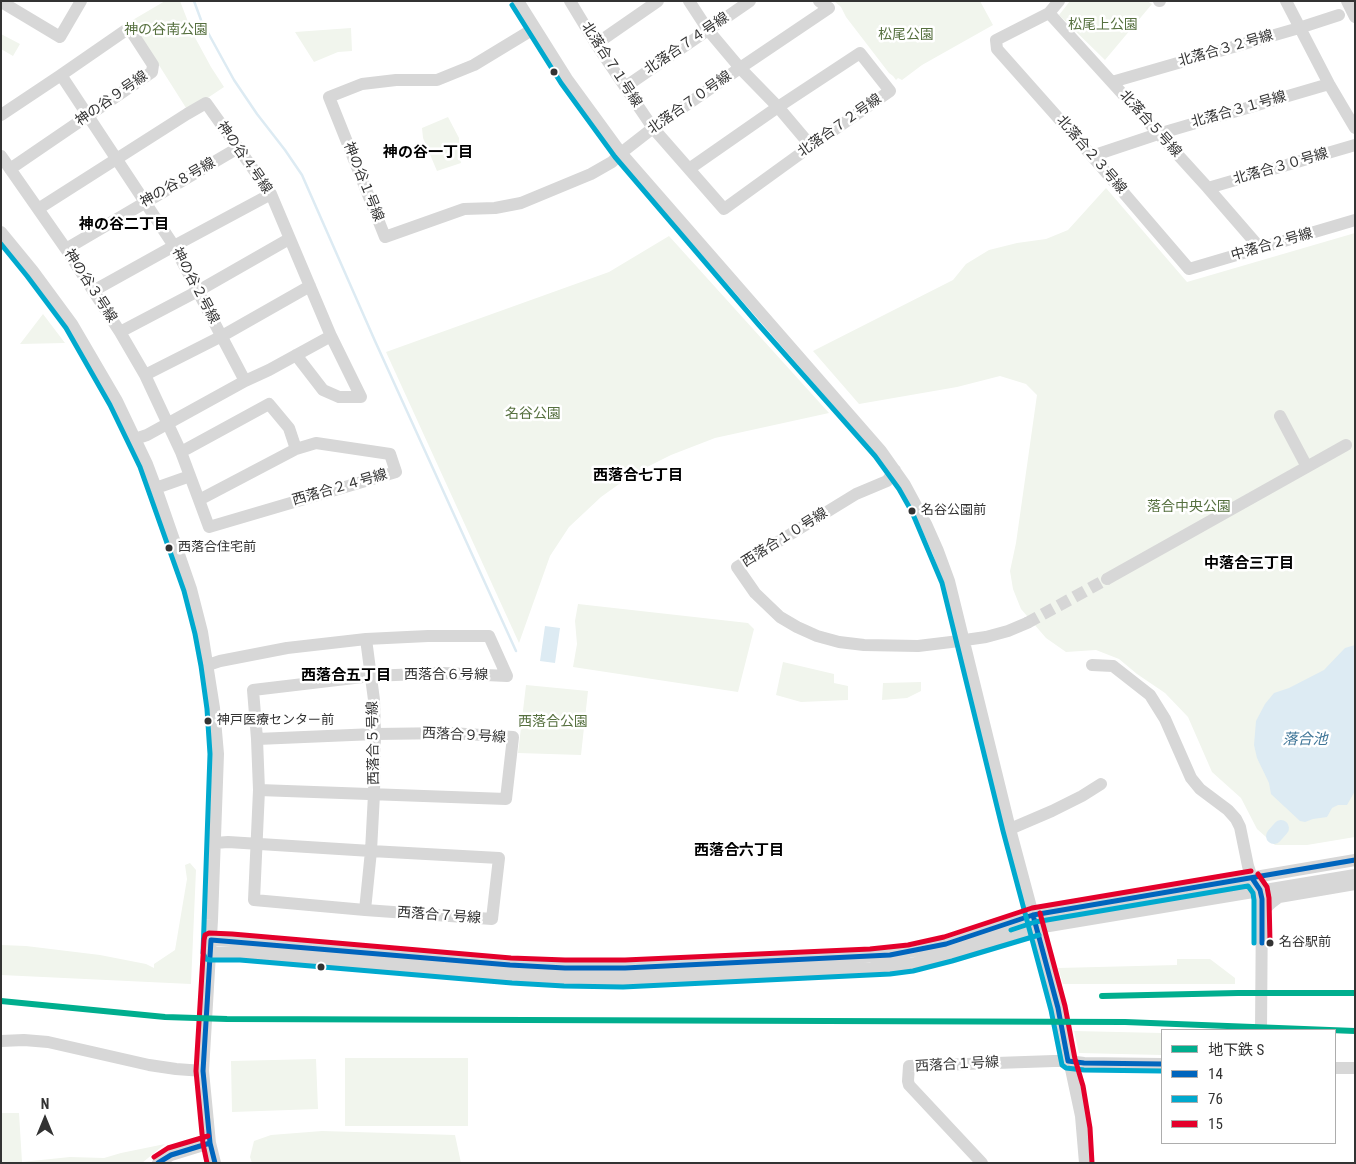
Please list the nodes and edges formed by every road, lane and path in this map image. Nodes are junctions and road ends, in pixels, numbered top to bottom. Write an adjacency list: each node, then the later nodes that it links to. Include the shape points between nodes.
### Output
1 (81, 1): 11 (street, via 60,37)
2 (518, 1): 15 (street)
3 (570, 1): 18 (street, 北落合７１号線)
4 (658, 1): 18 (street)
5 (689, 1): 17 (street, 北落合７０号線)
6 (750, 1): 17 (street, 北落合７４号線)
7 (819, 1): 19 (street, via 829,8)
8 (1059, 1): 12 (street)
9 (1286, 1): 16 (street)
10 (1347, 1): 14 (street)
11 (5, 4)
12 (1049, 13): 21 (street, 北落合５号線); 35 (street, 北落合２３号線, via 996,40 997,48)
13 (1339, 15): 16 (street, 北落合３２号線)
14 (1355, 17)
15 (535, 28): 33 (street); 33 (street, 神の谷１号線, via 474,65 437,80 362,84 329,97 385,237 464,209 495,208 521,202 591,174)
16 (1299, 28): 21 (street, 北落合３２号線); 22 (street)
17 (708, 30): 19 (street, 北落合７０号線); 23 (street, 北落合７４号線)
18 (596, 44): 23 (street, 北落合７１号線)
19 (740, 68): 24 (street); 27 (street, 北落合７０号線)
20 (61, 75): 25 (street); 26 (street, 神の谷２号線); 26 (street, 神の谷９号線, via 129,28 153,65 152,72)
21 (1112, 82): 29 (street, 北落合５号線)
22 (1329, 84): 28 (street); 29 (street, 北落合３１号線)
23 (625, 87): 27 (street, 北落合７１号線)
24 (778, 108): 31 (street); 31 (street, 北落合７２号線, via 860,53 890,91); 38 (street, 北落合７２号線)
25 (1, 116)
26 (88, 116): 36 (street, 神の谷２号線); 37 (street, 神の谷９号線)
27 (652, 128): 33 (street, 北落合７０号線); 38 (street, 北落合７２号線)
28 (1355, 128)
29 (1158, 134): 35 (street, 北落合３１号線); 39 (street, 北落合５号線)
30 (1355, 145): 39 (street, 北落合３０号線)
31 (811, 146): 38 (street, 北落合７２号線, via 724,209)
32 (238, 148): 36 (street, 神の谷４号線, via 206,103); 40 (street, 神の谷４号線); 41 (street, 神の谷８号線)
33 (621, 153): 66 (street)
34 (1, 156): 37 (street, 神の谷３号線)
35 (1092, 156): 49 (street, 北落合２３号線)
36 (117, 159): 41 (street, 神の谷２号線); 42 (street, 神の谷４号線)
37 (10, 168): 42 (street, 神の谷３号線)
38 (689, 169)
39 (1208, 188): 47 (street, 北落合５号線)
40 (271, 194): 45 (street, 神の谷４号線); 46 (street)
41 (145, 202): 46 (street, 神の谷２号線); 48 (street, 神の谷８号線)
42 (38, 209): 48 (street, 神の谷３号線)
43 (1355, 220): 47 (street, 中落合２号線)
44 (1, 232): 61 (street, via 72,324)
45 (290, 239): 50 (street, 神の谷４号線); 52 (street)
46 (174, 246): 51 (street); 52 (street, 神の谷２号線)
47 (1260, 248): 49 (street, 中落合２号線)
48 (66, 249): 51 (street, 神の谷３号線)
49 (1189, 269)
50 (310, 286): 54 (street); 55 (street, 神の谷４号線)
51 (93, 291): 53 (street, 神の谷３号線)
52 (198, 291): 53 (street); 54 (street, 神の谷２号線)
53 (120, 332): 57 (street, 神の谷３号線)
54 (222, 336): 57 (street); 58 (street, 神の谷２号線)
55 (331, 336): 56 (street); 56 (street, 神の谷４号線, via 361,397 339,397 323,390)
56 (296, 355): 58 (street)
57 (145, 375): 60 (street, 神の谷３号線)
58 (245, 381): 60 (street)
59 (1280, 416): 65 (street)
60 (169, 423): 61 (street); 64 (street, 西落合２４号線)
61 (135, 439): 68 (street)
62 (1346, 445): 65 (street)
63 (296, 449): 64 (street, via 289,428 269,404); 69 (street, 西落合２４号線); 69 (street, 西落合２４号線, via 316,443 390,454 396,472 209,527)
64 (181, 452): 67 (street, 西落合２４号線)
65 (1307, 467): 70 (street)
66 (895, 470): 73 (street, via 938,551); 73 (street, 西落合１０号線, via 887,480 856,494 737,567 755,593 780,617 817,636 864,645 918,646)
67 (190, 476): 68 (street); 69 (street, 西落合２４号線)
68 (156, 488): 74 (street, via 191,589)
69 (199, 500)
70 (1107, 579)
71 (1027, 624): 73 (street)
72 (366, 639): 74 (street, via 286,648); 76 (street, 西落合５号線); 76 (street, 西落合６号線, via 489,636 507,676)
73 (964, 640): 82 (street)
74 (208, 665): 83 (street, via 218,754)
75 (1092, 665): 88 (street, via 1113,666 1150,695 1165,718 1191,778 1236,819)
76 (371, 676): 77 (street, 西落合５号線); 78 (street, 西落合６号線, via 253,690)
77 (375, 734): 78 (street, 西落合９号線); 81 (street, 西落合５号線); 81 (street, 西落合９号線, via 451,733 513,737 506,799)
78 (258, 739): 80 (street, 西落合６号線)
79 (1101, 784): 82 (street)
80 (259, 790): 81 (street, 西落合９号線); 84 (street, 西落合６号線)
81 (374, 794): 85 (street, 西落合５号線)
82 (1010, 829): 93 (street)
83 (215, 843): 84 (street); 95 (street)
84 (258, 844): 85 (street); 91 (street, 西落合７号線, via 254,900)
85 (371, 851): 91 (street, 西落合５号線); 91 (street, 西落合７号線, via 499,858 492,919)
86 (1355, 860): 88 (street)
87 (1355, 874): 90 (street)
88 (1252, 878): 90 (street); 93 (street)
89 (1355, 884): 92 (street, via 1279,897)
90 (1260, 890): 92 (street); 94 (street)
91 (365, 910)
92 (1262, 912): 96 (street)
93 (1033, 915): 94 (street); 95 (street, via 946,944 890,955 625,968 520,965 231,941)
94 (1037, 928): 95 (street, via 950,954 888,967 624,980 512,976 240,953); 98 (street)
95 (210, 946): 102 (street)
96 (1262, 1029)
97 (1, 1040): 102 (street, via 48,1042 149,1065)
98 (1068, 1057): 99 (street, via 1084,1063); 106 (street, 西落合１号線, via 909,1066 909,1085); 107 (street, via 1081,1116)
99 (1161, 1064)
100 (1336, 1068): 101 (street)
101 (1355, 1068)
102 (203, 1071): 103 (street)
103 (210, 1143): 104 (street, via 171,1155); 105 (street)
104 (158, 1163)
105 (215, 1163)
106 (982, 1163)
107 (1085, 1163)

